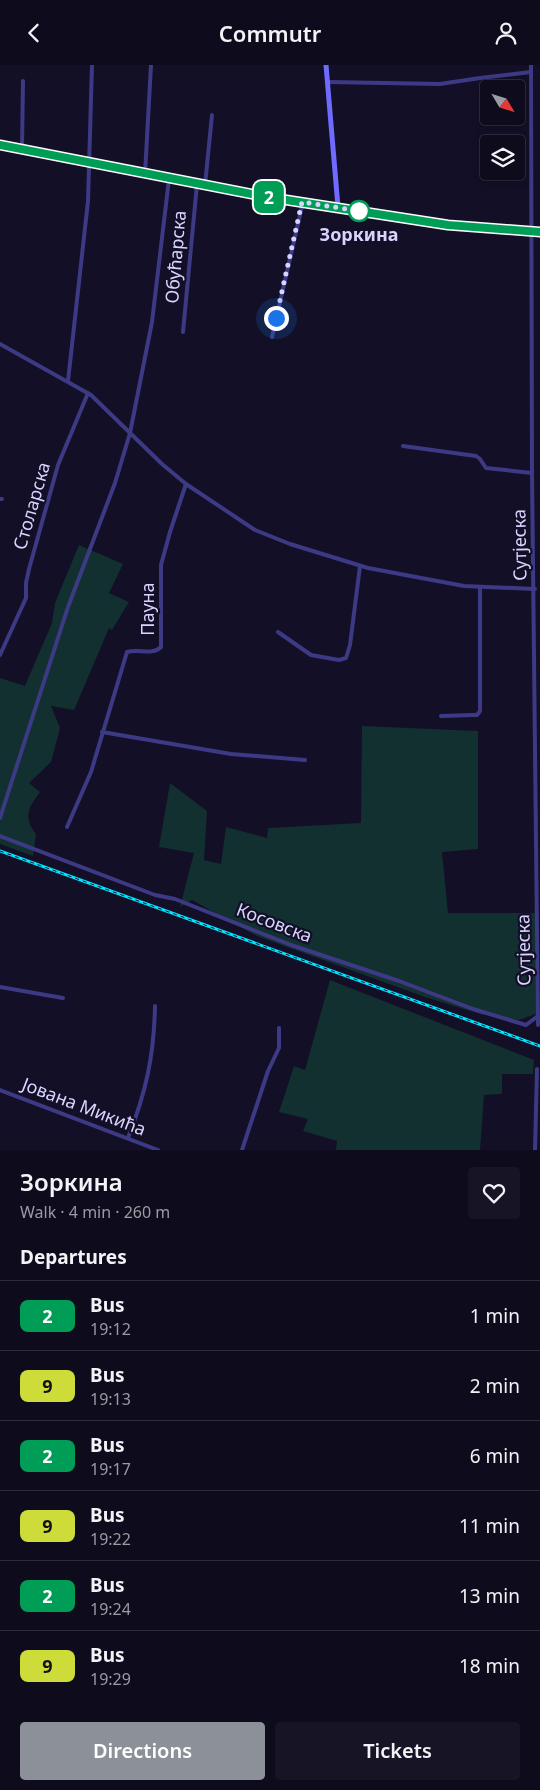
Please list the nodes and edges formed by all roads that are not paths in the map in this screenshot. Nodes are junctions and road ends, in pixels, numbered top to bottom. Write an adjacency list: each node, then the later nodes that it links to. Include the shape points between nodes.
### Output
1 (92, 65): 11 (street)
2 (151, 65): 12 (street)
3 (326, 65): 7 (street)
4 (531, 65): 5 (street, Сутјеска)
5 (531, 72): 7 (street, via 440,84); 18 (street, Сутјеска)
6 (23, 81): 10 (street)
7 (328, 82): 17 (street)
8 (212, 115): 15 (street)
9 (0, 145): 10 (street)
10 (22, 149): 11 (street)
11 (90, 162): 12 (street); 23 (street)
12 (145, 174): 13 (street)
13 (169, 179): 14 (street); 25 (street, via 152,322)
14 (197, 184): 15 (street); 20 (street, Обућарска)
15 (205, 185): 16 (street)
16 (302, 202): 17 (street); 21 (street)
17 (338, 207): 18 (street, via 448,225)
18 (531, 232): 19 (street); 27 (street, Сутјеска)
19 (540, 232)
20 (183, 332)
21 (272, 337)
22 (0, 345): 23 (street)
23 (68, 381): 24 (street)
24 (88, 393): 25 (street); 33 (street, Столарска, via 58,465 28,569 26,598)
25 (130, 433): 28 (street); 38 (street, via 115,483 68,607)
26 (403, 447): 27 (street, via 476,456 486,468)
27 (532, 473): 31 (street, Сутјеска)
28 (186, 484): 29 (street, via 255,530); 35 (street, Пауна, via 161,565 161,647 158,651 127,652)
29 (360, 566): 30 (street); 32 (street, via 346,658 339,660 311,655)
30 (480, 587): 31 (street); 34 (street, via 480,712)
31 (535, 589): 36 (street, Сутјеска)
32 (278, 632)
33 (0, 655)
34 (441, 716)
35 (102, 732): 37 (street, via 231,754); 39 (street, Пауна, via 91,772)
36 (538, 738): 45 (street, Сутјеска)
37 (305, 760)
38 (0, 818)
39 (67, 827)
40 (0, 836): 45 (street, Косовска, via 473,1009 526,1025)
41 (1, 987): 42 (street); 43 (street)
42 (0, 994)
43 (63, 998)
44 (155, 1006): 50 (street, via 150,1069)
45 (538, 1016): 46 (street, Сутјеска)
46 (538, 1025)
47 (279, 1028): 52 (street, via 278,1048)
48 (537, 1069): 53 (street)
49 (0, 1090): 50 (street, Јована Микића)
50 (128, 1138): 51 (street, Јована Микића)
51 (158, 1150)
52 (242, 1150)
53 (535, 1150)

